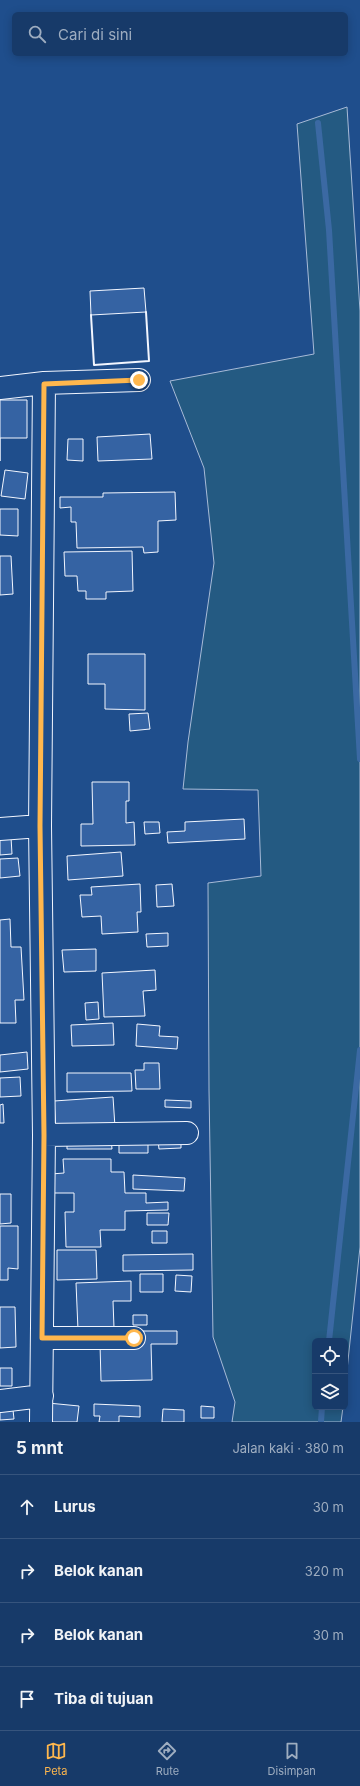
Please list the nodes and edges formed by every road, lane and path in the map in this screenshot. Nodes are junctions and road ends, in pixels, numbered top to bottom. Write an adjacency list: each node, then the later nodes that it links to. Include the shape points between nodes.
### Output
1 (139, 380): 2 (street)
2 (44, 384): 3 (street); 4 (street)
3 (0, 388)
4 (40, 826): 5 (street); 7 (street)
5 (0, 829)
6 (187, 1133): 7 (street)
7 (44, 1135): 8 (street)
8 (42, 1338): 9 (street); 10 (street)
9 (134, 1338)
10 (42, 1396): 11 (street); 12 (street)
11 (0, 1401)
12 (41, 1422)

